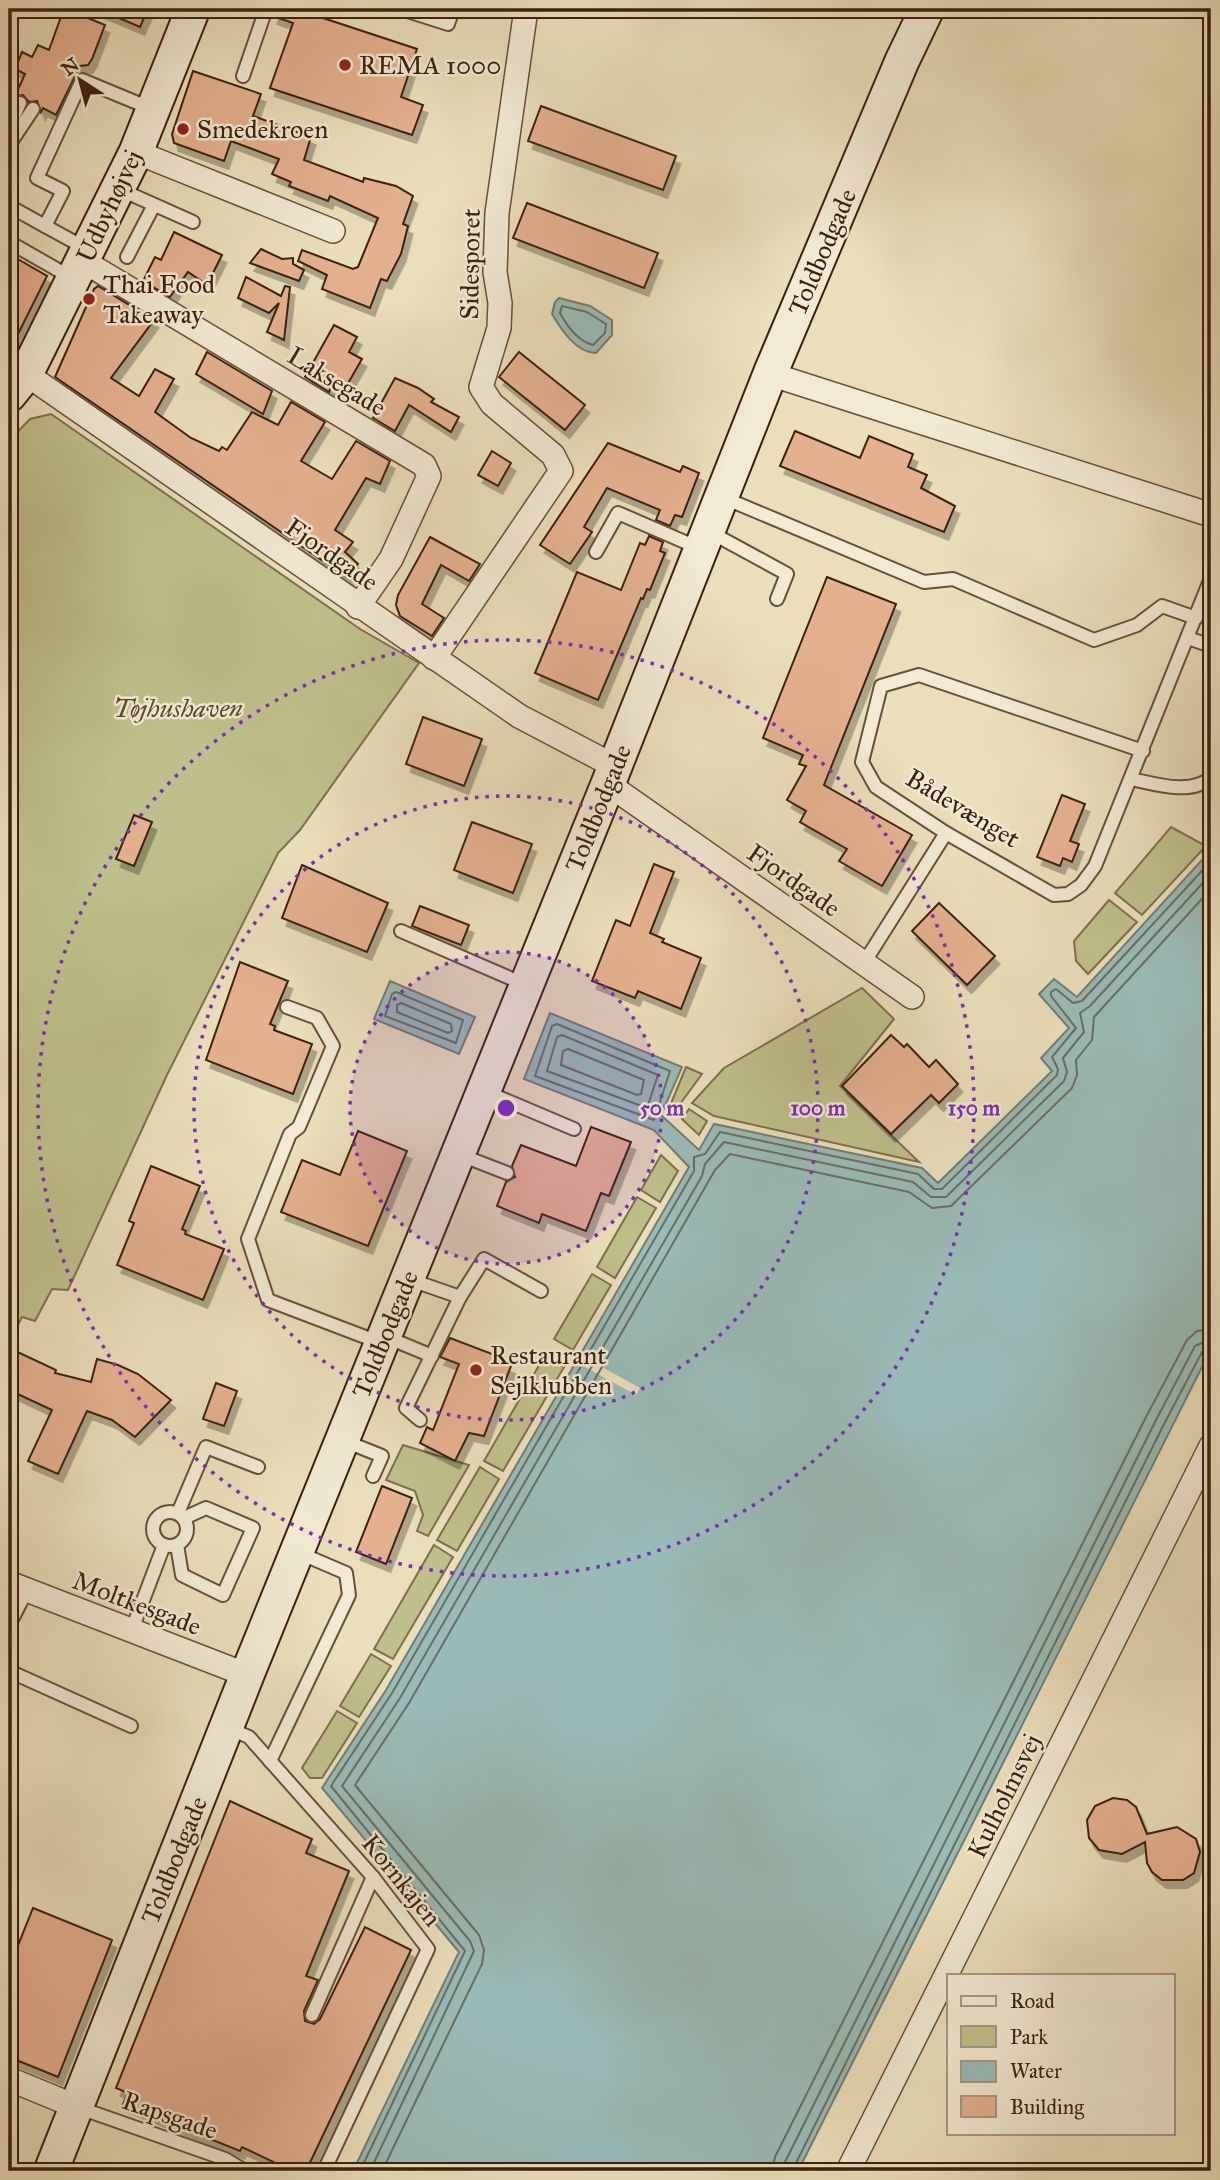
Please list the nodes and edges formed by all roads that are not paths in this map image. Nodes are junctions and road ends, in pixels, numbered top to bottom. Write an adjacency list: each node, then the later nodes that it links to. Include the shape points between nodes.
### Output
1 (193, 9): 10 (street, Udbyhøjvej)
2 (266, 9): 7 (lane)
3 (401, 9): 4 (lane, via 448,24)
4 (453, 9)
5 (526, 9): 35 (street, Sidesporet, via 497,213 499,328 481,387 492,404 553,455 561,471)
6 (927, 9): 23 (street, Toldbodgade)
7 (243, 76)
8 (20, 103): 11 (lane)
9 (33, 108): 12 (lane)
10 (153, 109): 13 (street, Udbyhøjvej); 18 (lane, via 82,80 37,178 63,191)
11 (9, 127)
12 (9, 145)
13 (136, 152): 14 (street, Udbyhøjvej); 19 (street)
14 (118, 189): 15 (lane); 22 (street, Udbyhøjvej)
15 (154, 205): 17 (lane); 21 (lane)
16 (9, 206): 18 (lane)
17 (193, 222)
18 (45, 226): 22 (lane)
19 (334, 231)
20 (9, 242): 22 (lane)
21 (127, 257)
22 (82, 263): 24 (street, Udbyhøjvej); 31 (street, Laksegade, via 424,466 429,476 391,559)
23 (770, 374): 25 (street, Toldbodgade); 26 (street)
24 (17, 385): 31 (street, Fjordgade)
25 (721, 497): 27 (street, Toldbodgade); 32 (lane, via 924,582 953,579 1094,640 1137,625 1162,606)
26 (1211, 515)
27 (704, 540): 28 (lane, via 618,513); 30 (lane, via 788,574); 37 (street, Toldbodgade)
28 (596, 552)
29 (1211, 578): 32 (lane, Bådevænget)
30 (777, 598)
31 (358, 607): 35 (street, Fjordgade)
32 (1196, 618): 33 (lane, Bådevænget)
33 (1188, 638): 34 (lane); 36 (lane, Bådevænget)
34 (1211, 646)
35 (434, 658): 37 (street, Fjordgade)
36 (1143, 751): 39 (lane, Bådevænget); 40 (lane, Bådevænget, via 919,675 881,686 862,762 876,787)
37 (611, 775): 42 (street, Fjordgade); 43 (street, Toldbodgade)
38 (1211, 777): 39 (lane, via 1173,788)
39 (1132, 779): 40 (lane, Bådevænget, via 1095,866 1068,894 1054,895)
40 (946, 833): 42 (lane)
41 (401, 931): 43 (lane)
42 (864, 963): 44 (street, Fjordgade)
43 (527, 985): 46 (street, Toldbodgade)
44 (912, 998)
45 (287, 1007): 53 (lane, via 317,1018 332,1046 248,1239 268,1300)
46 (484, 1091): 47 (lane); 48 (street, Toldbodgade)
47 (575, 1129)
48 (458, 1154): 49 (lane); 50 (street, Toldbodgade)
49 (507, 1173)
50 (407, 1279): 52 (lane); 53 (street, Toldbodgade)
51 (541, 1291): 52 (lane, via 484,1259)
52 (460, 1297): 54 (lane)
53 (383, 1340): 54 (lane); 56 (street, Toldbodgade)
54 (432, 1356): 55 (lane, via 406,1408)
55 (420, 1420)
56 (342, 1440): 59 (lane, via 382,1456); 63 (street, Toldbodgade)
57 (1211, 1446): 80 (street, Kulholmsvej)
58 (258, 1467): 60 (lane, via 206,1447)
59 (373, 1476)
60 (181, 1515): 61 (lane, via 162,1513 155,1521 153,1532); 62 (lane, via 187,1533); 62 (lane, via 206,1508 253,1528 223,1595 182,1575)
61 (164, 1545): 62 (lane); 66 (lane)
62 (177, 1545)
63 (297, 1552): 68 (street, Toldbodgade); 71 (lane, via 346,1573 349,1595)
64 (18, 1587): 65 (lane); 66 (street, Moltkesgade)
65 (9, 1625)
66 (131, 1633): 68 (street, Moltkesgade)
67 (9, 1671): 69 (lane)
68 (247, 1675): 70 (street, Toldbodgade)
69 (131, 1726)
70 (226, 1727): 71 (lane, Kornkajen, via 249,1737); 75 (street, Toldbodgade)
71 (270, 1761): 72 (lane, Kornkajen)
72 (373, 1877): 73 (lane); 79 (lane, Kornkajen, via 428,1949)
73 (312, 2015)
74 (9, 2079): 75 (street)
75 (77, 2106): 76 (lane, Rapsgade); 77 (street, Toldbodgade)
76 (222, 2165): 78 (lane, Rapsgade)
77 (51, 2171)
78 (245, 2171)
79 (324, 2171)
80 (848, 2171)

